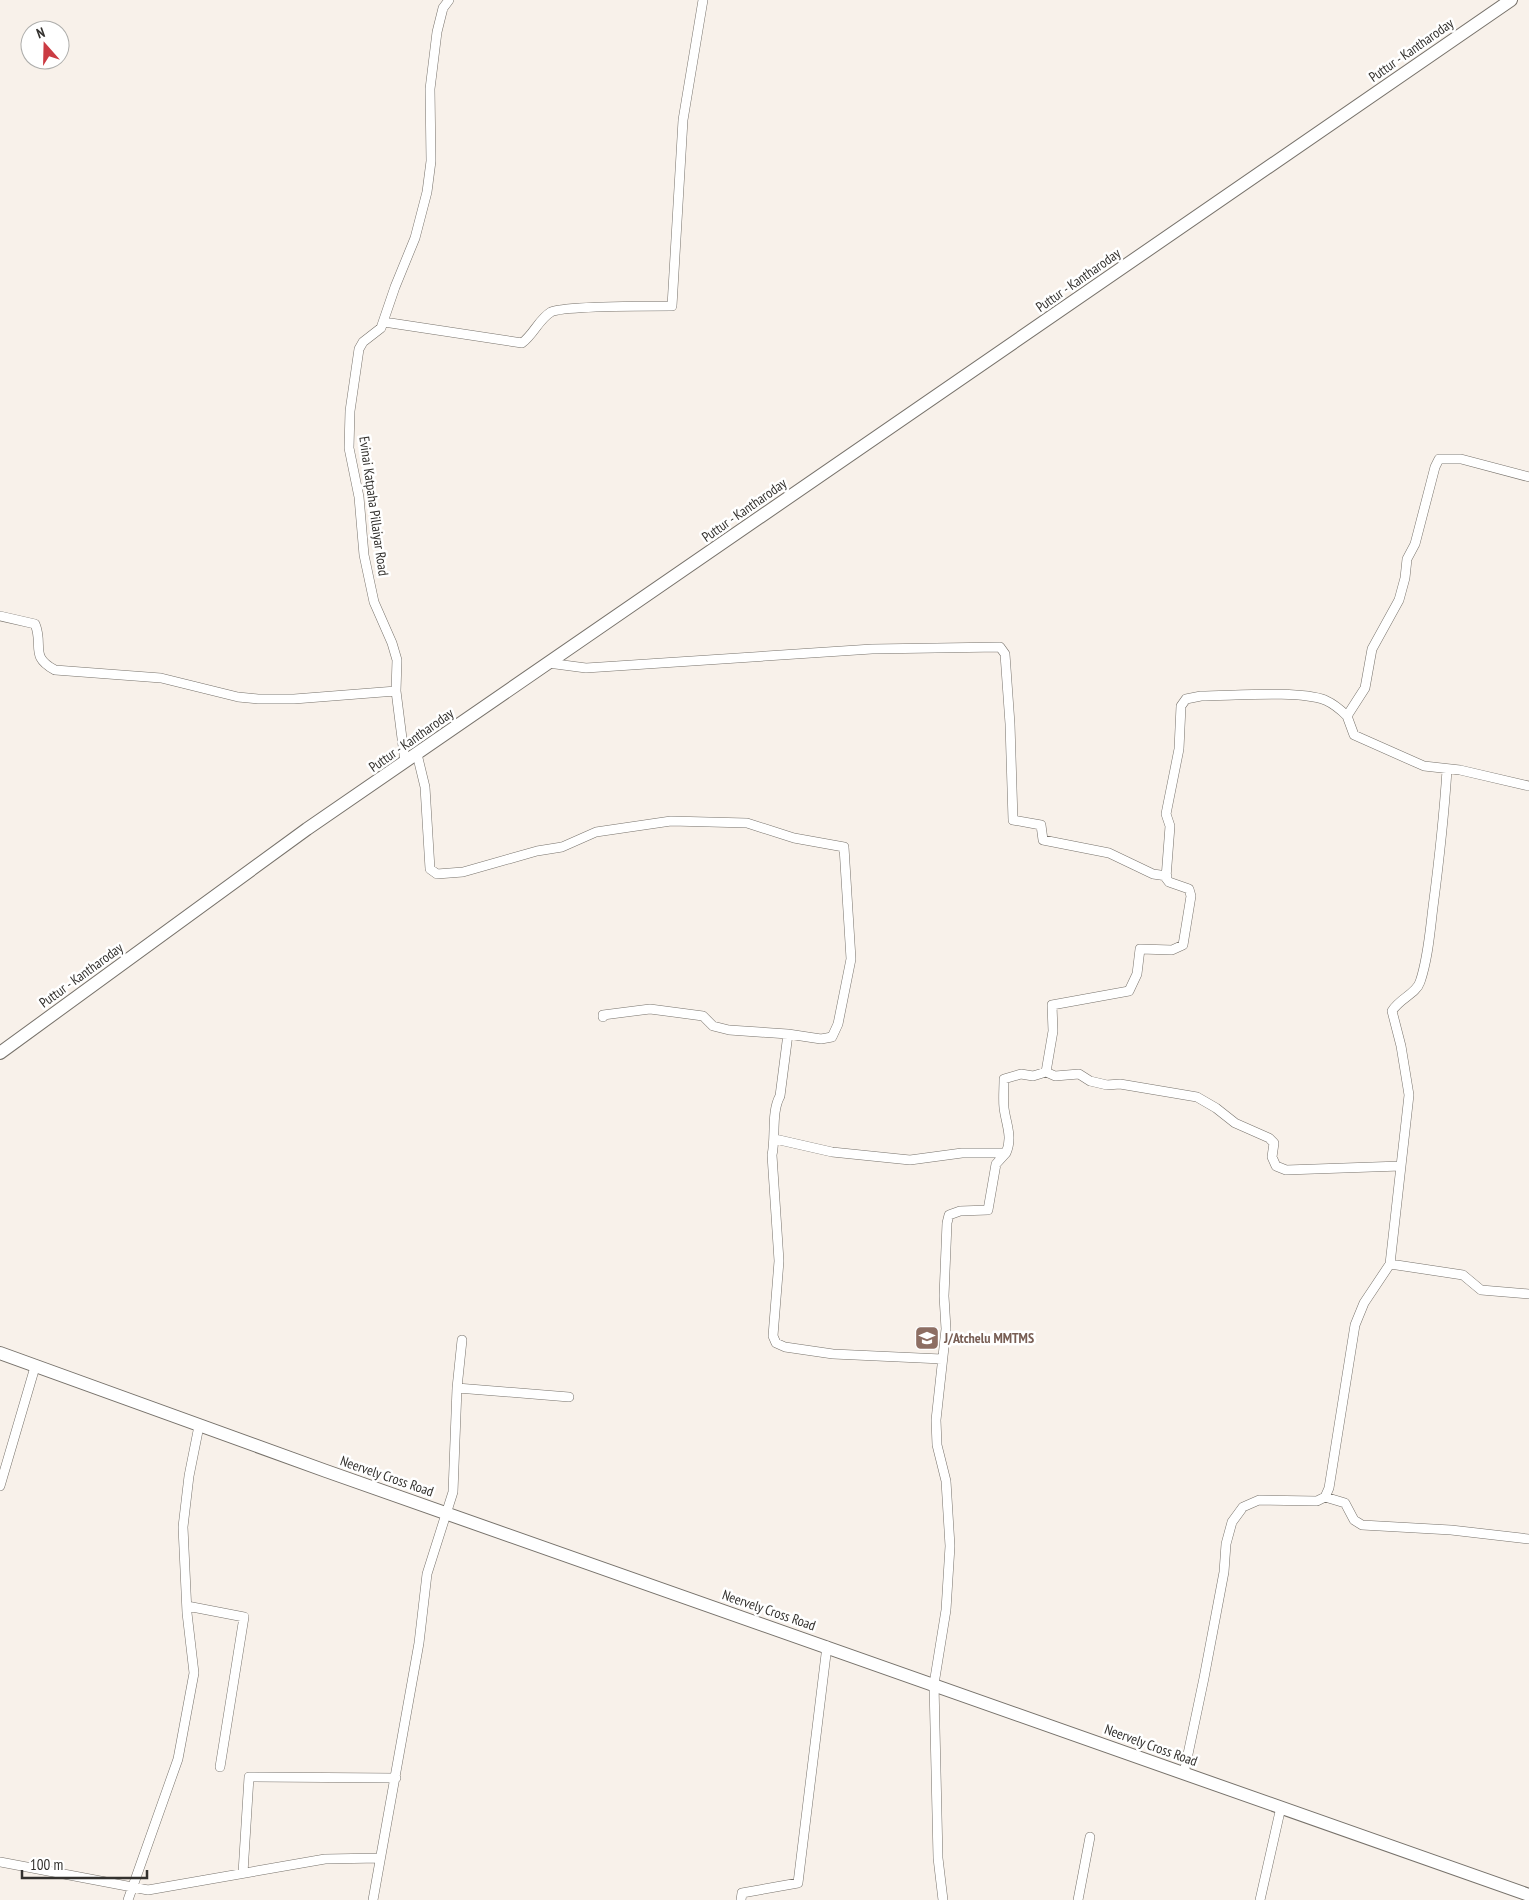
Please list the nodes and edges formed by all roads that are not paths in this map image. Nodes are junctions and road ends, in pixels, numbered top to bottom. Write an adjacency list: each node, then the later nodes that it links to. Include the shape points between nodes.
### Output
1 (448, 0): 4 (street, Evinai Katpaha Pillaiyar Road, via 437,32 430,89 431,161 427,192 415,238)
2 (703, 0): 4 (street, via 683,120 672,306 552,311 522,343)
3 (1511, 0): 7 (main road, Puttur - Kantharoday)
4 (384, 322): 8 (street, Evinai Katpaha Pillaiyar Road, via 359,350 350,411 349,448 374,602 397,660)
5 (1529, 477): 9 (street, via 1460,459 1439,459 1415,544 1407,559 1399,600 1372,649 1365,688)
6 (0, 616): 8 (street, via 35,624 39,634 38,656 42,663 55,670 161,678 258,699)
7 (548, 663): 10 (main road, Puttur - Kantharoday); 14 (street, via 586,668 872,649 1000,647 1005,654 1013,820 1041,825 1043,840 1109,853 1153,874)
8 (396, 691): 11 (street, Evinai Katpaha Pillaiyar Road)
9 (1347, 716): 12 (street, via 1354,734 1424,766); 14 (street, via 1324,700 1302,695 1186,699 1181,706 1179,749 1166,814 1170,826)
10 (416, 754): 11 (main road, Puttur - Kantharoday); 16 (street, via 425,787 430,869 437,874 463,872 562,847 596,832 671,821 747,823 794,838 844,847 851,959 838,1024 832,1037 821,1039)
11 (405, 762): 17 (main road, Puttur - Kantharoday, via 307,829)
12 (1448, 770): 13 (street); 21 (street, via 1432,915 1420,983 1411,994 1398,1001 1392,1011 1409,1096)
13 (1529, 786)
14 (1167, 876): 18 (street, via 1169,882 1189,889 1191,896 1183,945 1172,950 1140,949 1137,974 1129,991 1052,1005 1054,1031)
15 (603, 1017): 16 (street, via 603,1014 650,1009 702,1016 713,1026 729,1030)
16 (788, 1034): 19 (street, via 780,1096 776,1103)
17 (0, 1053)
18 (1046, 1072): 20 (street, via 1004,1079 1004,1109 1010,1145); 21 (street, via 1055,1076 1079,1074 1090,1082 1197,1097 1235,1123 1269,1138 1274,1143 1272,1157 1276,1166 1286,1170)
19 (775, 1139): 20 (street, via 832,1152 910,1160 962,1153); 26 (street, via 772,1155 780,1261 773,1336 776,1343 833,1354)
20 (1006, 1152): 26 (street, via 996,1164 988,1210 960,1211 949,1215 944,1296 946,1329)
21 (1401, 1166): 22 (street)
22 (1390, 1264): 23 (street, via 1463,1275 1481,1290); 32 (street, via 1364,1303 1355,1325)
23 (1529, 1294)
24 (462, 1340): 28 (street)
25 (0, 1353): 27 (main road, Neervely Cross Road)
26 (942, 1359): 37 (street, via 936,1445 946,1481 950,1546 946,1610)
27 (36, 1367): 30 (main road, Neervely Cross Road); 31 (street)
28 (457, 1388): 29 (street); 33 (street, via 453,1492)
29 (569, 1397)
30 (199, 1426): 33 (main road, Neervely Cross Road); 35 (street, via 182,1527)
31 (0, 1486)
32 (1325, 1497): 34 (street, via 1345,1503 1354,1520 1362,1525); 39 (street, via 1317,1501 1259,1500 1244,1507 1232,1522)
33 (447, 1513): 36 (main road, Neervely Cross Road); 40 (street, via 427,1574 419,1644)
34 (1529, 1539)
35 (187, 1606): 38 (street, via 244,1617); 46 (street, via 194,1672 178,1759)
36 (827, 1646): 37 (main road, Neervely Cross Road); 48 (street, via 798,1883)
37 (934, 1684): 39 (main road, Neervely Cross Road); 51 (street, via 938,1858)
38 (220, 1767)
39 (1184, 1772): 41 (main road, Neervely Cross Road)
40 (396, 1778): 43 (street); 45 (street, via 249,1777)
41 (1281, 1807): 47 (main road, Neervely Cross Road); 53 (street)
42 (1090, 1837): 52 (street)
43 (380, 1858): 45 (street, via 326,1859); 50 (street)
44 (0, 1862): 46 (street)
45 (243, 1873): 46 (street, via 148,1890)
46 (130, 1888): 49 (street)
47 (1529, 1895)
48 (740, 1898)
49 (128, 1900)
50 (372, 1900)
51 (943, 1900)
52 (1078, 1900)
53 (1260, 1900)

